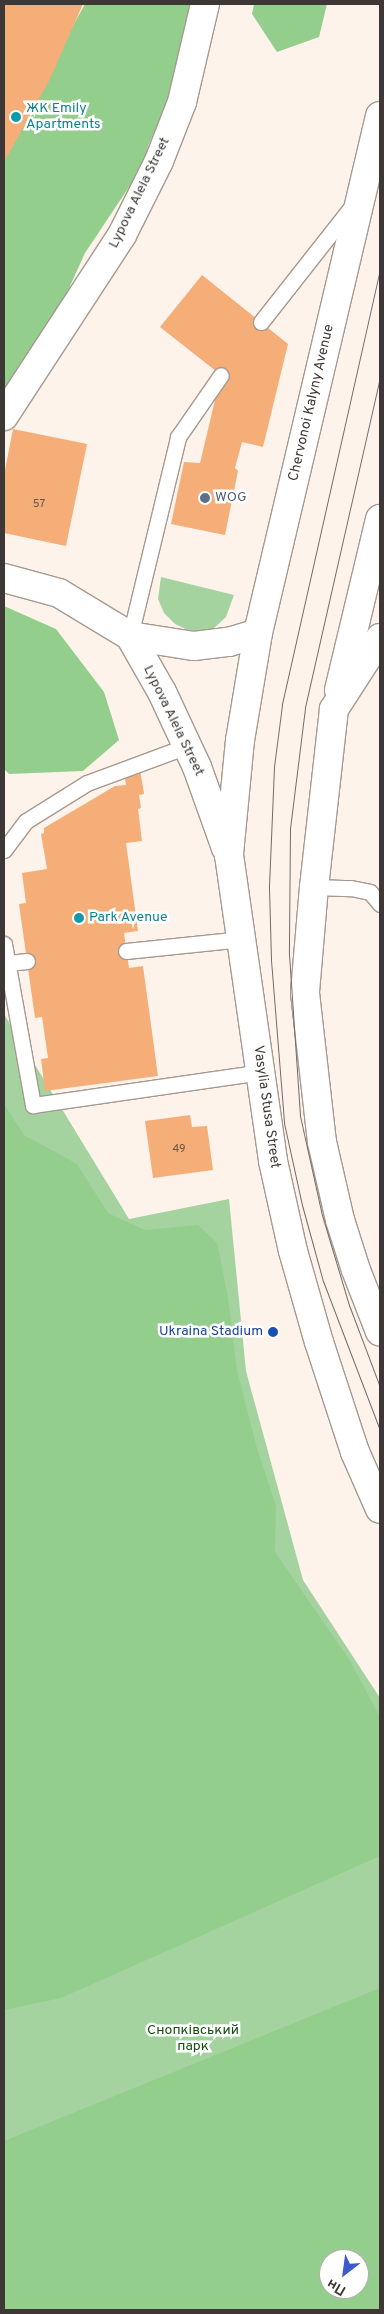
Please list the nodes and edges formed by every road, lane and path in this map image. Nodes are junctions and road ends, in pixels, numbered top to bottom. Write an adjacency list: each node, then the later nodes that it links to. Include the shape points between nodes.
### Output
1 (205, 4): 6 (main road, Lypova Aleia Street, via 182,102 159,161 122,235)
2 (380, 116): 3 (main road, Chervonoi Kalyny Avenue)
3 (360, 196): 4 (lane); 9 (main road, Chervonoi Kalyny Avenue)
4 (261, 322)
5 (221, 375): 10 (lane, via 178,437)
6 (4, 416)
7 (380, 519): 13 (main road)
8 (4, 578): 10 (main road, Lypova Aleia Street, via 59,593)
9 (258, 633): 10 (main road, via 229,642 194,646); 12 (main road, Chervonoi Kalyny Avenue)
10 (130, 636): 14 (main road, Lypova Aleia Street, via 162,692)
11 (380, 638): 13 (main road)
12 (247, 691): 16 (main road, Vasylia Stusa Street)
13 (334, 709): 17 (main road)
14 (187, 746): 15 (lane, via 87,783 26,821); 16 (main road, Lypova Aleia Street)
15 (4, 850)
16 (229, 855): 19 (main road, Vasylia Stusa Street)
17 (314, 887): 18 (lane, via 370,892); 25 (main road, via 305,993 322,1142 340,1220)
18 (380, 904)
19 (242, 939): 21 (lane); 24 (main road, Vasylia Stusa Street)
20 (4, 944): 23 (lane)
21 (126, 951)
22 (27, 961): 23 (lane)
23 (8, 963): 24 (lane, via 33,1105)
24 (260, 1072): 26 (main road, Vasylia Stusa Street, via 273,1161 296,1260 355,1452)
25 (380, 1332)
26 (380, 1509)

